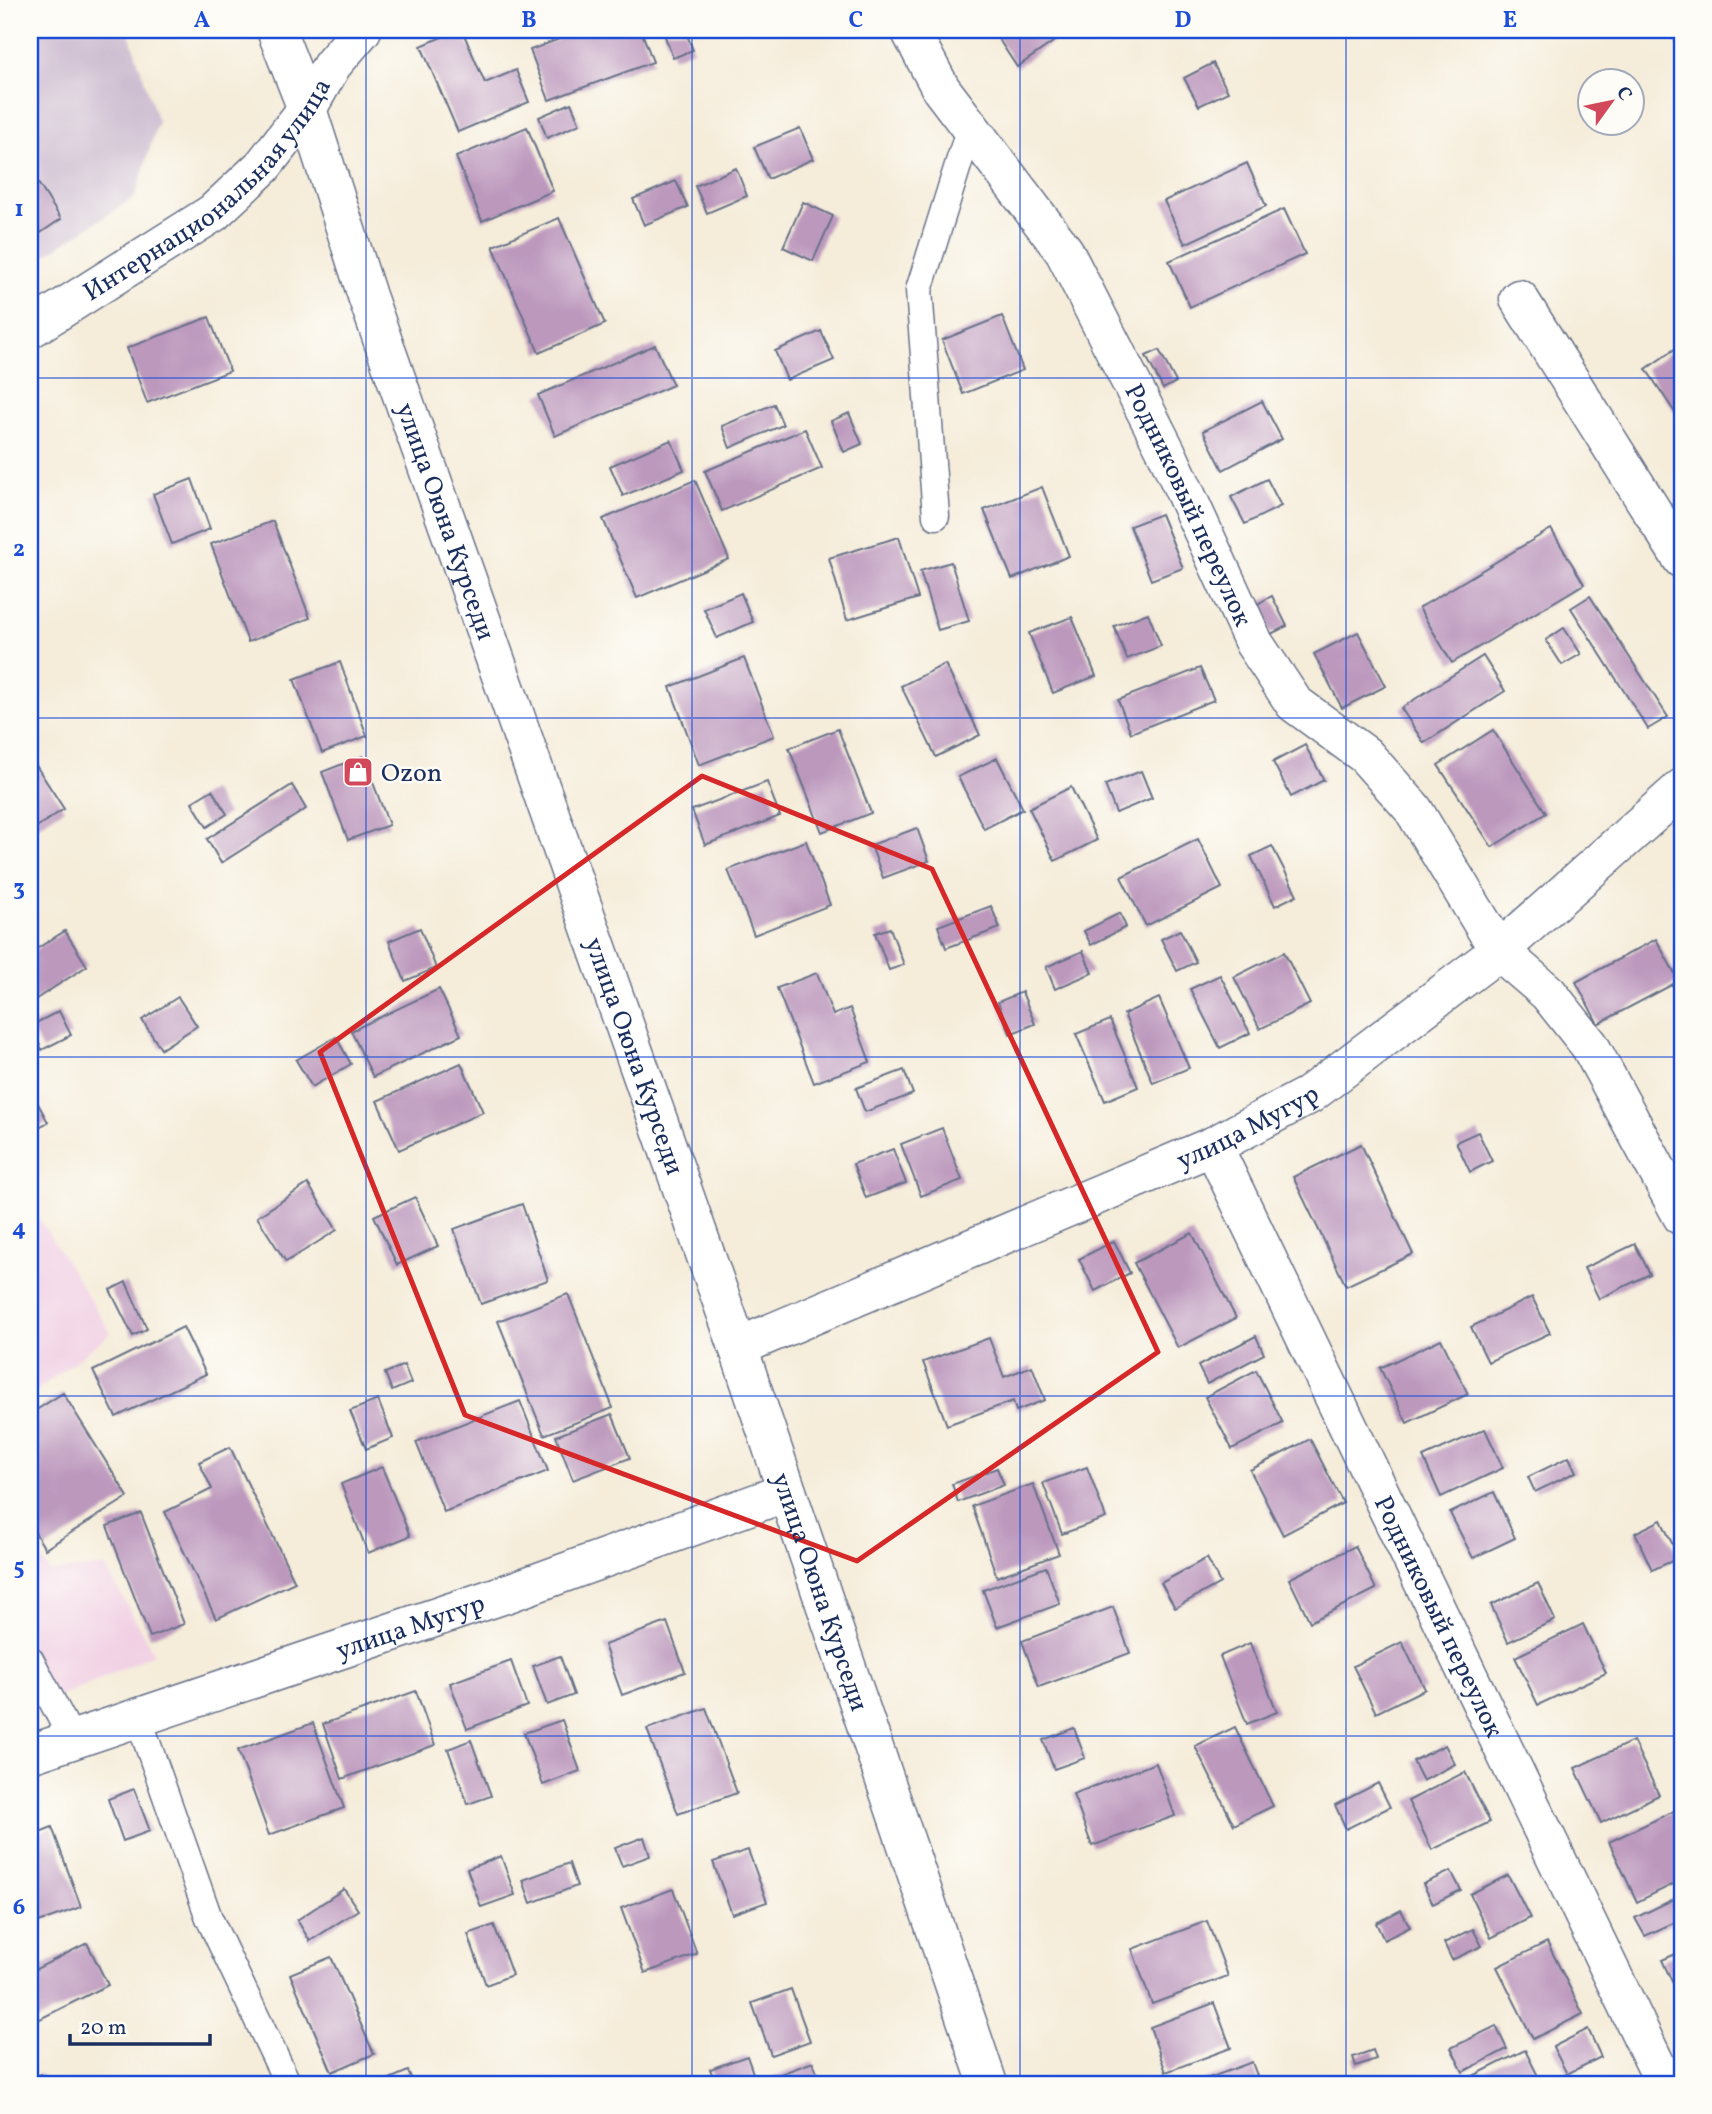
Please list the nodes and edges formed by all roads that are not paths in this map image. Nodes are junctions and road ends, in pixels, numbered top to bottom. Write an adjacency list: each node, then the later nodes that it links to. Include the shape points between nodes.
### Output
1 (275, 30): 4 (street, улица Оюна Курседи)
2 (362, 30): 4 (street, Интернациональная улица, via 332,65)
3 (910, 30): 5 (street, Родниковый переулок, via 941,89)
4 (307, 109): 7 (street, Интернациональная улица, via 263,166 213,214); 14 (street, улица Оюна Курседи, via 367,296)
5 (970, 127): 8 (lane, via 919,290); 11 (street, Родниковый переулок, via 1064,251 1166,450 1254,643 1294,703 1365,754 1413,809)
6 (1519, 299): 9 (street)
7 (30, 329)
8 (936, 516)
9 (1682, 559)
10 (1682, 788): 11 (street, улица Мугур)
11 (1499, 951): 12 (street, улица Мугур, via 1309,1095); 13 (street, Родниковый переулок, via 1548,993 1590,1046)
12 (1213, 1146): 14 (street, улица Мугур); 22 (street, Родниковый переулок)
13 (1682, 1216)
14 (738, 1347): 15 (street, улица Оюна Курседи)
15 (787, 1492): 17 (street, улица Мугур, via 511,1592); 21 (street, улица Оюна Курседи)
16 (30, 1659): 18 (lane)
17 (138, 1717): 18 (street, улица Мугур); 20 (lane, via 209,1918)
18 (72, 1739): 19 (street, улица Мугур)
19 (30, 1754)
20 (288, 2084)
21 (988, 2084)
22 (1665, 2084)

